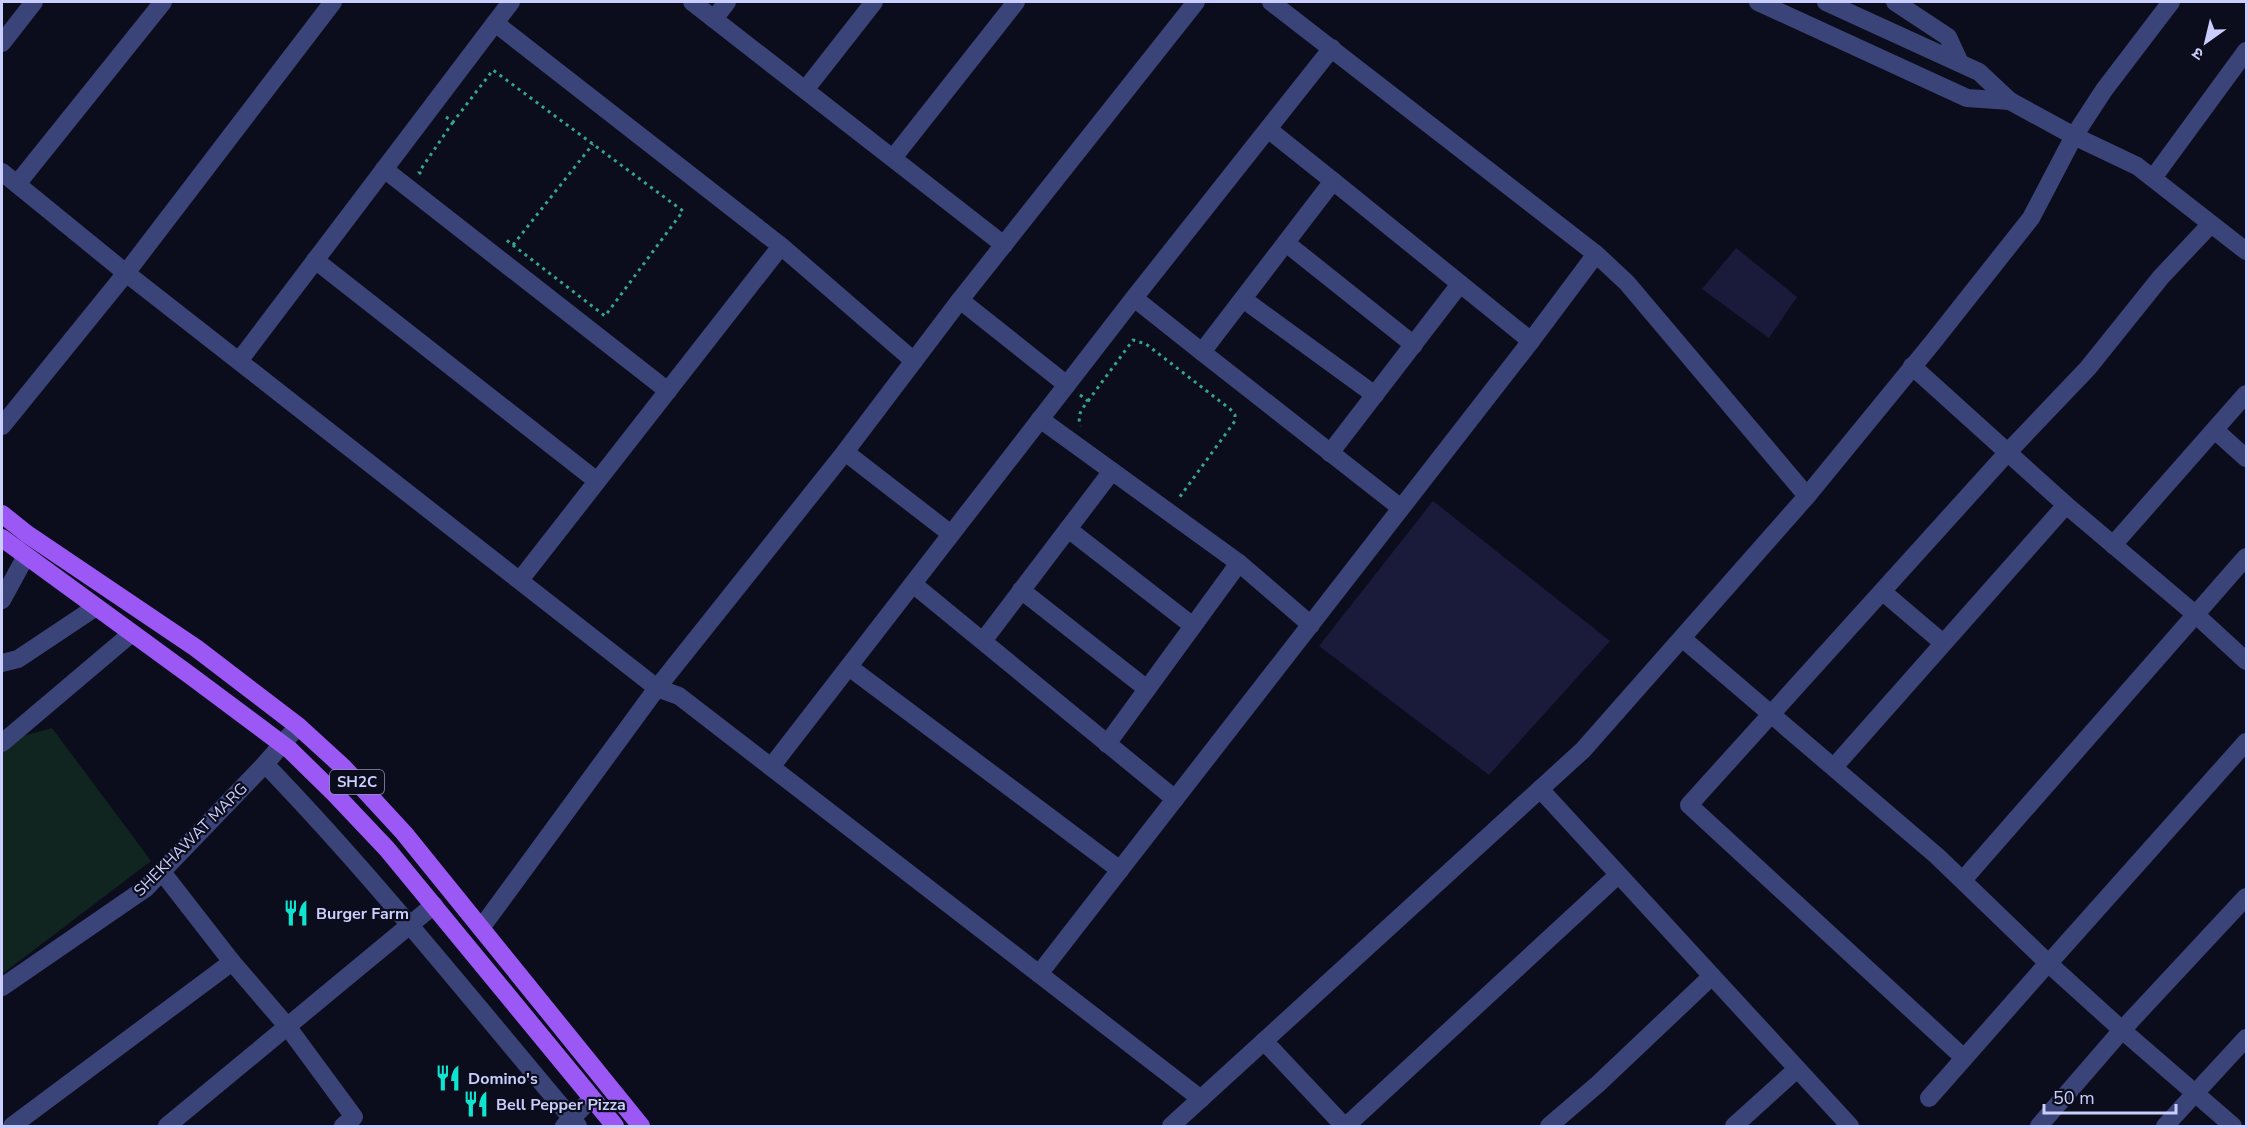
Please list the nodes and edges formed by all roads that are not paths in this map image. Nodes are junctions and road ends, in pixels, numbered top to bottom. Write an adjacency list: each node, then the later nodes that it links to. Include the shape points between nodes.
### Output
1 (34, 2): 17 (street)
2 (163, 2): 30 (street)
3 (333, 2): 38 (street)
4 (512, 2): 16 (street)
5 (692, 2): 15 (street)
6 (727, 2): 15 (street)
7 (874, 2): 21 (street)
8 (1016, 2): 25 (street)
9 (1196, 2): 33 (street)
10 (1271, 2): 18 (street)
11 (1758, 2): 22 (street, via 1967,98)
12 (1826, 2): 20 (street)
13 (1895, 2): 20 (street, via 1948,37)
14 (2171, 2): 24 (street)
15 (714, 19): 21 (street)
16 (495, 23): 26 (street); 34 (street)
17 (2, 44)
18 (1332, 48): 23 (street); 36 (street)
19 (2247, 51): 28 (street)
20 (1960, 63): 22 (street, via 1979,72)
21 (805, 90): 25 (street)
22 (2010, 101): 24 (street)
23 (1268, 129): 29 (street); 40 (street)
24 (2074, 136): 28 (street); 48 (street, via 2031,218)
25 (893, 158): 33 (street)
26 (384, 170): 37 (street); 50 (street)
27 (2, 172): 30 (street)
28 (2152, 178): 31 (street)
29 (1334, 182): 32 (street); 39 (street)
30 (17, 184): 38 (street)
31 (2210, 225): 35 (street); 57 (street, via 2161,277 2088,368)
32 (1286, 243): 41 (street); 44 (street)
33 (1004, 245): 42 (street)
34 (781, 246): 47 (street); 50 (street)
35 (2247, 251)
36 (1596, 254): 43 (street); 62 (street, via 1627,283)
37 (315, 260): 46 (street); 61 (street)
38 (126, 273): 46 (street); 54 (street)
39 (1461, 284): 43 (street); 44 (street)
40 (1134, 298): 45 (street); 49 (street)
41 (1243, 299): 45 (street); 52 (street)
42 (960, 300): 47 (street); 49 (street)
43 (1530, 341): 64 (street)
44 (1414, 345): 52 (street)
45 (1202, 352): 58 (street)
46 (239, 361): 73 (street)
47 (914, 361): 56 (street)
48 (1912, 366): 57 (street); 62 (street)
49 (1067, 385): 53 (street)
50 (668, 391): 61 (street)
51 (2247, 394): 55 (street)
52 (1375, 395): 58 (street)
53 (1040, 419): 60 (street); 67 (street)
54 (2, 426)
55 (2216, 431): 59 (street); 69 (street)
56 (845, 452): 67 (street); 90 (street)
57 (2008, 452): 63 (street); 77 (street)
58 (1330, 453): 64 (street)
59 (2247, 458)
60 (1112, 471): 66 (street); 72 (street)
61 (597, 481): 73 (street)
62 (1807, 495): 84 (street)
63 (2066, 505): 69 (street); 86 (street)
64 (1401, 508): 81 (street)
65 (2, 514): 75 (main road, SH2C)
66 (1068, 529): 76 (street); 82 (street)
67 (951, 534): 74 (street)
68 (2, 538): 70 (main road, SH2C)
69 (2113, 545): 80 (street)
70 (26, 556): 78 (street); 79 (main road, SH2C)
71 (2247, 557): 80 (street)
72 (1239, 563): 81 (street); 82 (street)
73 (520, 580): 90 (street)
74 (913, 584): 85 (street); 89 (street)
75 (109, 589): 79 (main road); 93 (main road, SH2C, via 196,648)
76 (1021, 590): 85 (street); 91 (street)
77 (1883, 592): 86 (street); 92 (street)
78 (2, 600)
79 (96, 607): 83 (main road, SH2C); 88 (street, via 18,659)
80 (2195, 614): 87 (street); 106 (street)
81 (1311, 624): 102 (street)
82 (1193, 626): 91 (street)
83 (132, 633): 95 (street); 96 (main road, SH2C)
84 (1682, 638): 92 (street); 101 (street, via 1583,750)
85 (982, 641): 97 (street)
86 (1943, 643): 100 (street)
87 (2247, 661)
88 (2, 663)
89 (849, 667): 99 (street); 103 (street)
90 (657, 688): 99 (street, via 679,696); 110 (street)
91 (1147, 689): 97 (street)
92 (1773, 714): 100 (street); 120 (street, via 1689,805)
93 (298, 726): 96 (street, SHEKHAWAT MARG); 110 (main road, SH2C, via 344,768 404,833)
94 (2247, 742): 112 (street)
95 (2, 743)
96 (282, 744): 98 (street, SHEKHAWAT MARG); 108 (main road, SH2C, via 387,849)
97 (1107, 744): 102 (street)
98 (266, 764): 104 (street, SHEKHAWAT MARG); 109 (street)
99 (771, 767): 113 (street)
100 (1834, 767): 106 (street)
101 (1540, 789): 105 (street); 119 (street)
102 (1175, 800): 103 (street)
103 (1120, 870): 113 (street)
104 (162, 872): 111 (street); 115 (street, SHEKHAWAT MARG, via 146,888)
105 (1618, 875): 114 (street); 133 (street)
106 (1963, 880): 112 (street)
107 (2247, 897): 117 (street)
108 (434, 905): 109 (street); 124 (main road, SH2C)
109 (410, 924): 116 (street); 126 (street)
110 (481, 928): 131 (main road, SH2C)
111 (232, 962): 116 (street); 127 (street)
112 (2048, 963): 117 (street); 120 (street)
113 (1040, 974): 125 (street)
114 (1712, 976): 121 (street); 134 (street)
115 (2, 987)
116 (287, 1026): 128 (street); 129 (street, via 354,1117)
117 (2122, 1030): 122 (street); 137 (street)
118 (2247, 1038): 122 (street)
119 (1264, 1041): 125 (street); 133 (street)
120 (1964, 1058): 123 (street)
121 (1797, 1070): 135 (street); 136 (street)
122 (2195, 1093): 138 (street); 139 (street)
123 (1929, 1098)
124 (591, 1099): 126 (street); 130 (main road, SH2C)
125 (1201, 1099): 132 (street)
126 (571, 1124)
127 (12, 1126)
128 (167, 1126)
129 (343, 1126)
130 (615, 1126)
131 (641, 1126)
132 (1171, 1126)
133 (1345, 1126)
134 (1549, 1126)
135 (1734, 1126)
136 (1850, 1126)
137 (2039, 1126)
138 (2165, 1126)
139 (2233, 1126)

